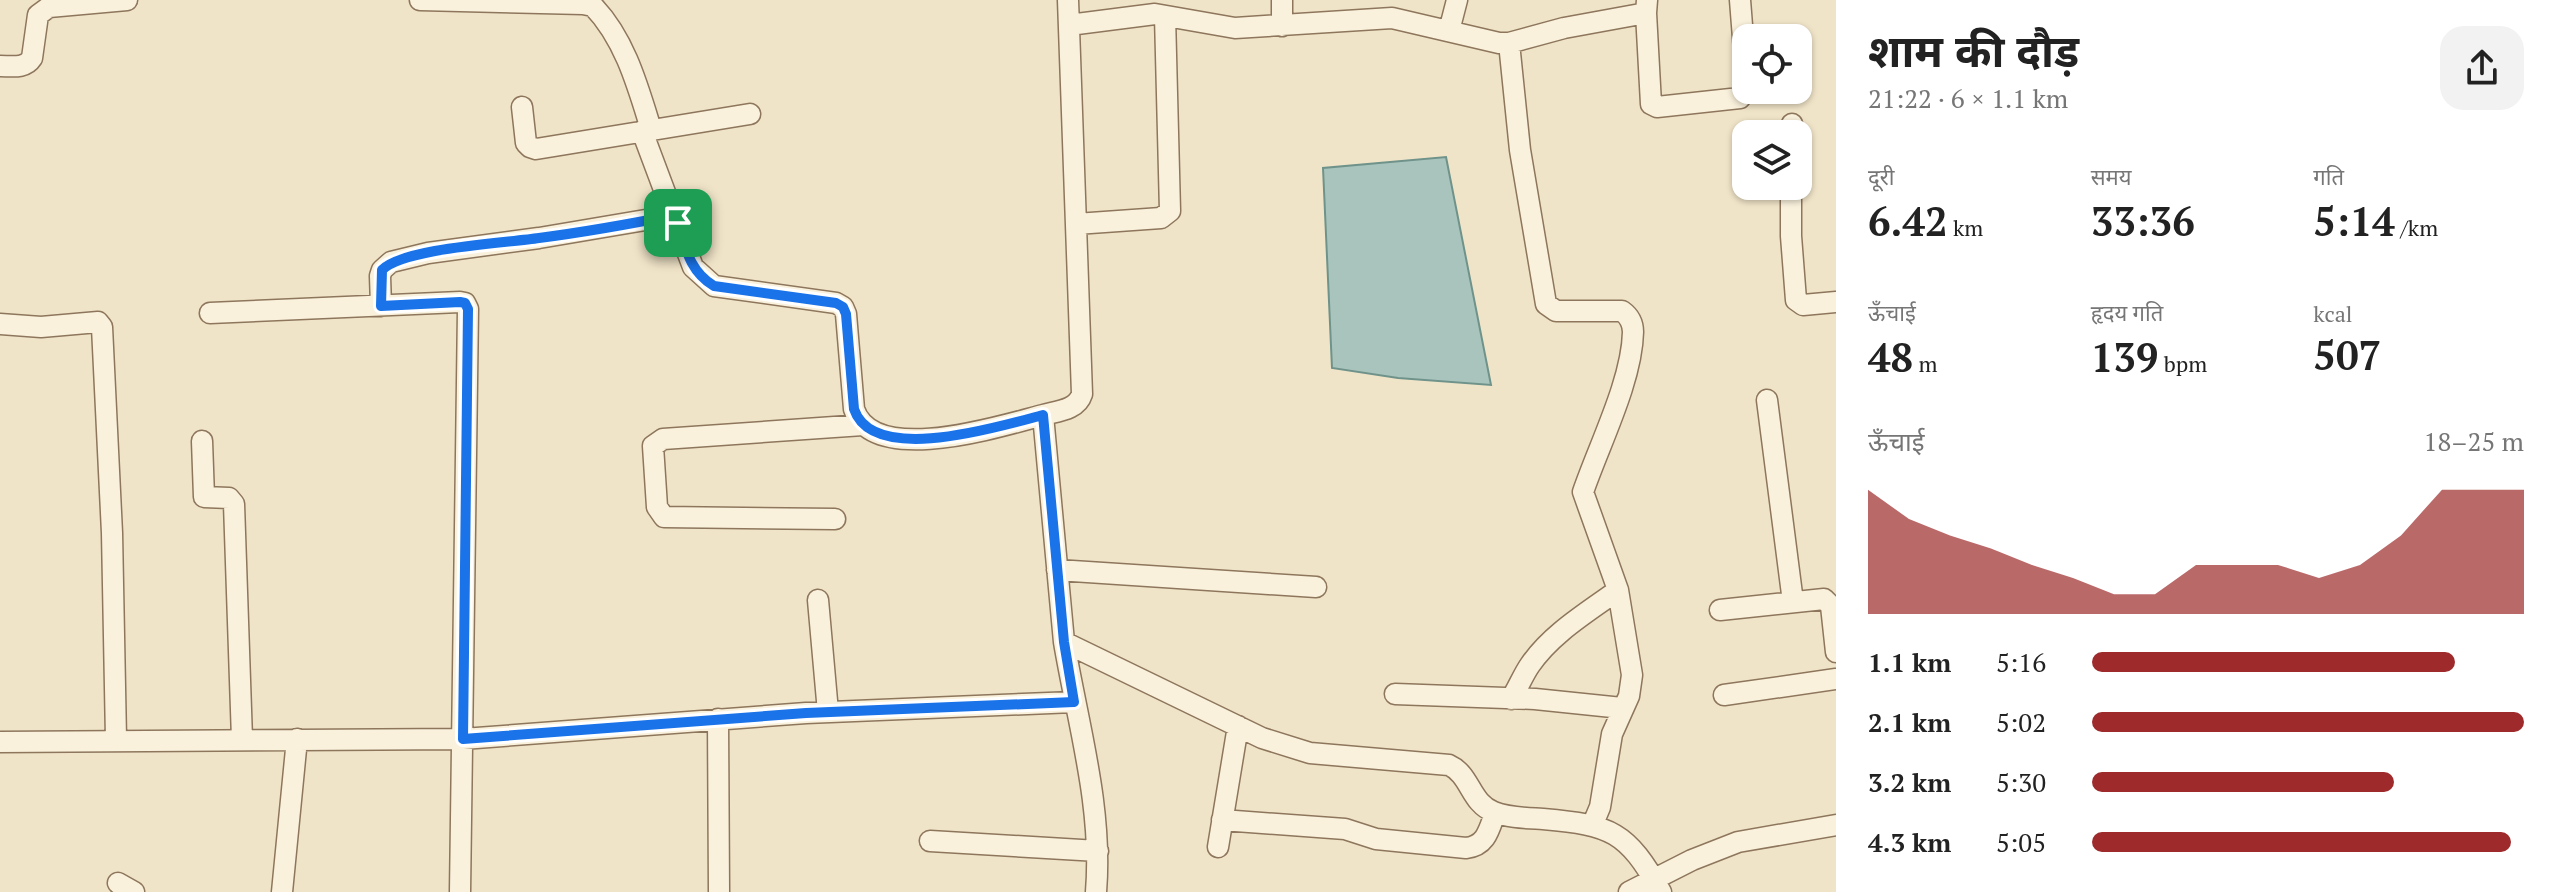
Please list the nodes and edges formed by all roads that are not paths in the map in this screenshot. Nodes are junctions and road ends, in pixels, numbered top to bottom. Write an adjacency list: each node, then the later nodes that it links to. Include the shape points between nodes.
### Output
1 (127, 0): 14 (street, via 49,7 38,15 28,63)
2 (420, 0): 18 (street, via 593,6 634,74)
3 (1068, 0): 10 (street)
4 (1282, 0): 11 (street)
5 (1457, 0): 12 (street)
6 (1740, 0): 9 (street)
7 (1647, 6): 13 (street); 15 (street, via 1651,104)
8 (1165, 16): 10 (street); 11 (street, via 1235,28); 21 (street, via 1170,211 1161,218)
9 (1742, 24)
10 (1069, 25): 21 (street)
11 (1282, 26): 12 (street, via 1392,18)
12 (1449, 31): 13 (street)
13 (1509, 43): 33 (street, via 1520,150 1546,304 1556,311 1615,309 1632,323 1624,381 1583,492)
14 (0, 66)
15 (1732, 99)
16 (522, 107): 18 (street, via 526,143 536,149)
17 (750, 114): 18 (street)
18 (647, 130): 20 (street)
19 (1791, 200): 22 (street, via 1796,300 1803,305)
20 (675, 215): 23 (street, via 391,262 380,276); 28 (street, via 693,267 714,286 843,307 854,409)
21 (1076, 224): 27 (street, via 1082,394 1074,407)
22 (1836, 302)
23 (381, 306): 24 (street); 51 (street, via 460,302 468,309)
24 (210, 313)
25 (0, 324): 48 (street, via 98,322 102,327)
26 (1767, 400): 35 (street)
27 (1043, 415): 28 (street, via 968,435 903,439); 31 (street)
28 (863, 425): 30 (street, via 663,439 653,446 657,507 664,517)
29 (202, 441): 49 (street, via 204,497 229,498 234,504)
30 (835, 519)
31 (1057, 570): 32 (street); 37 (street)
32 (1316, 587)
33 (1618, 590): 42 (street, via 1541,651); 44 (street, via 1632,675)
34 (818, 600): 45 (street)
35 (1793, 602): 36 (street); 38 (street, via 1829,601)
36 (1720, 610)
37 (1064, 642): 43 (street); 47 (street)
38 (1836, 652)
39 (1836, 679): 41 (street)
40 (1395, 694): 42 (street)
41 (1724, 695)
42 (1511, 699): 44 (street)
43 (1074, 702): 45 (street); 59 (street, via 1094,794)
44 (1622, 708): 56 (street)
45 (828, 712): 46 (street)
46 (718, 719): 51 (street); 63 (street)
47 (1238, 726): 53 (street, via 1310,753 1449,765 1464,776 1480,806); 54 (street)
48 (116, 739): 49 (street); 52 (street)
49 (242, 739): 50 (street)
50 (297, 739): 51 (street); 61 (street)
51 (463, 739): 62 (street)
52 (0, 742)
53 (1495, 813): 54 (street, via 1484,841 1466,848 1376,839 1345,829); 56 (street)
54 (1222, 820): 58 (street)
55 (1836, 825): 60 (street, via 1738,842)
56 (1592, 826): 60 (street, via 1618,835 1633,848)
57 (930, 841): 59 (street)
58 (1218, 847)
59 (1098, 851): 64 (street)
60 (1657, 886): 65 (street)
61 (282, 892)
62 (460, 892)
63 (719, 892)
64 (1096, 892)
65 (1629, 892)

